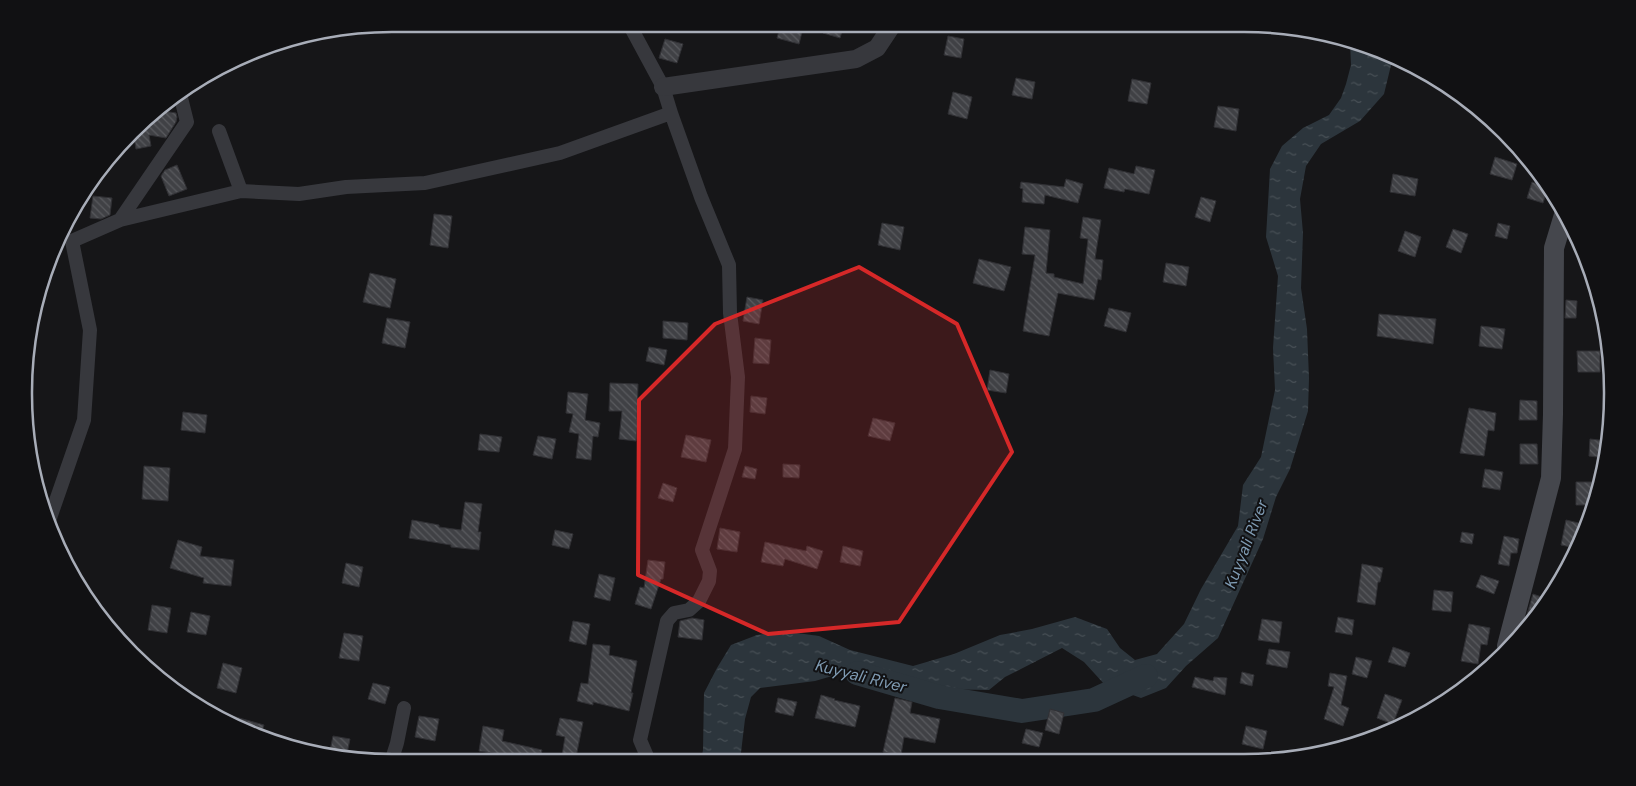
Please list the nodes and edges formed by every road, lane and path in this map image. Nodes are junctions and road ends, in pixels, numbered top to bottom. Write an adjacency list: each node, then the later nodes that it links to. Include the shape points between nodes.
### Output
1 (634, 32): 3 (street)
2 (887, 32): 3 (street, via 876,48 856,59)
3 (663, 88): 5 (street)
4 (182, 101): 8 (street, via 187,122)
5 (671, 113): 7 (street, via 560,153 425,183 346,187 299,194); 14 (street, via 729,265 730,313 738,377 735,449 702,550 710,571 709,581 699,601 689,610 674,612 667,620 640,740)
6 (219, 131): 7 (street)
7 (241, 191): 8 (street)
8 (120, 220): 10 (street, via 72,241 90,330 84,420)
9 (1561, 225): 11 (main road, via 1554,248 1551,478)
10 (53, 511)
11 (1511, 634)
12 (404, 708): 13 (street)
13 (394, 754)
14 (646, 754)

